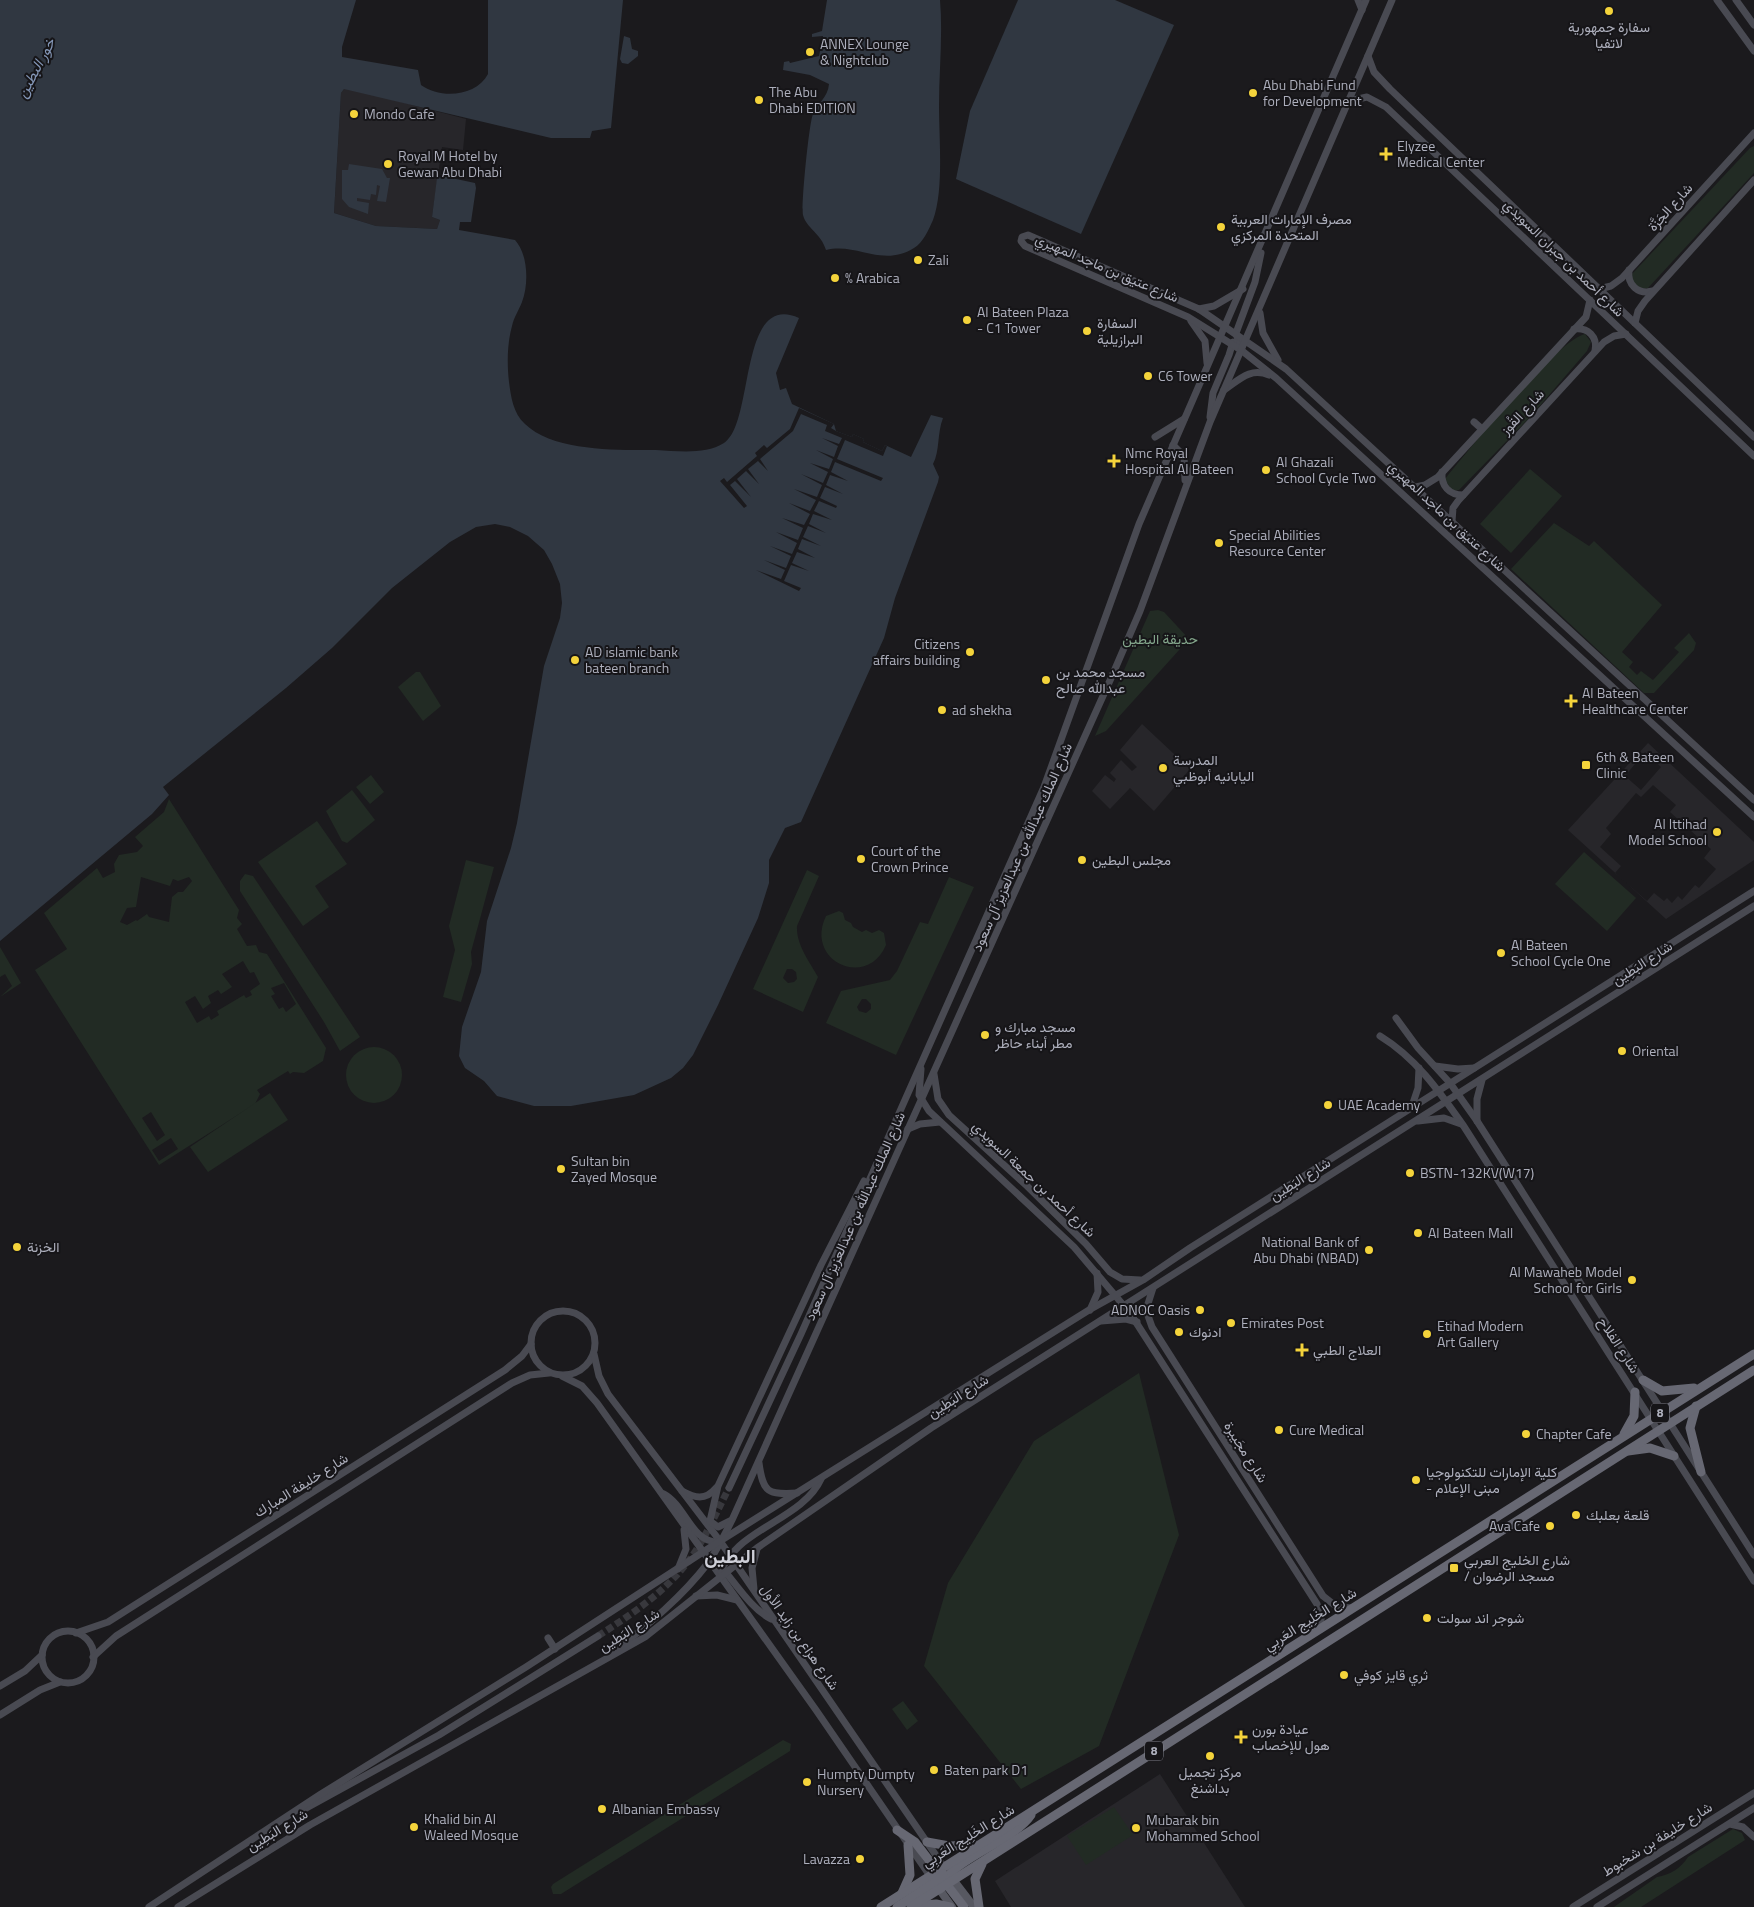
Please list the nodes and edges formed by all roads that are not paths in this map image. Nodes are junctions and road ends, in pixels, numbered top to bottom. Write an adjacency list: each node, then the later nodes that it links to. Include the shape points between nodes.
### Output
1 (1358, 0): 6 (main road)
2 (1366, 0): 6 (main road, شارع الملك عبدالله بن عبدالعزيز آل سعود)
3 (1392, 0): 9 (main road, شارع الملك عبدالله بن عبدالعزيز آل سعود)
4 (1717, 0): 8 (main road)
5 (1736, 0): 7 (main road)
6 (1362, 10): 15 (main road, شارع الملك عبدالله بن عبدالعزيز آل سعود)
7 (1754, 25)
8 (1754, 51)
9 (1368, 56): 10 (main road, شارع الملك عبدالله بن عبدالعزيز آل سعود); 18 (main road, شارع أحمد بن جبران السويدي, via 1382,82)
10 (1349, 101): 20 (main road, شارع أحمد بن جبران السويدي, via 1367,97 1383,104); 21 (main road, شارع الملك عبدالله بن عبدالعزيز آل سعود)
11 (1754, 133): 13 (main road, شارع الجَزَّة)
12 (1754, 142): 13 (main road)
13 (1745, 143): 16 (main road, شارع الجَزَّة)
14 (1754, 180): 19 (main road)
15 (1261, 246): 17 (main road, شارع الملك عبدالله بن عبدالعزيز آل سعود); 27 (main road, via 1255,282)
16 (1630, 270): 18 (main road, شارع الجَزَّة, via 1615,284); 19 (main road, via 1630,281 1636,290)
17 (1243, 289): 22 (main road, via 1214,306); 25 (main road, شارع الملك عبدالله بن عبدالعزيز آل سعود)
18 (1599, 289): 24 (main road, شارع أحمد بن جبران السويدي)
19 (1653, 291): 24 (main road, via 1640,307)
20 (1590, 300): 26 (main road, شارع القُوز, via 1588,313); 28 (main road, شارع أحمد بن جبران السويدي)
21 (1261, 307): 30 (main road, شارع الملك عبدالله بن عبدالعزيز آل سعود); 35 (main road, via 1259,317 1263,334)
22 (1199, 309): 23 (main road, شارع عتيق بن ماجد المهيري, via 1028,235 1021,239 1025,246); 25 (main road, شارع عتيق بن ماجد المهيري)
23 (1188, 316): 29 (main road, شارع عتيق بن ماجد المهيري); 34 (main road, via 1205,342)
24 (1635, 323): 38 (main road, شارع أحمد بن جبران السويدي)
25 (1226, 326): 27 (main road, شارع عتيق بن ماجد المهيري); 29 (main road, شارع الملك عبدالله بن عبدالعزيز آل سعود); 31 (main road)
26 (1574, 329): 33 (main road, via 1584,329 1593,335); 45 (main road, شارع القُوز)
27 (1236, 333): 30 (main road, شارع عتيق بن ماجد المهيري); 32 (main road)
28 (1626, 334): 33 (main road, شارع القُوز, via 1610,337); 39 (main road, شارع أحمد بن جبران السويدي)
29 (1221, 337): 31 (main road, شارع عتيق بن ماجد المهيري); 34 (main road, شارع الملك عبدالله بن عبدالعزيز آل سعود)
30 (1246, 340): 32 (main road, شارع الملك عبدالله بن عبدالعزيز آل سعود); 35 (main road, شارع عتيق بن ماجد المهيري)
31 (1233, 345): 32 (main road, شارع عتيق بن ماجد المهيري); 42 (main road, via 1213,393)
32 (1241, 350): 36 (main road, شارع عتيق بن ماجد المهيري); 37 (main road, شارع الملك عبدالله بن عبدالعزيز آل سعود)
33 (1595, 352): 53 (main road, شارع القُوز)
34 (1207, 369): 41 (main road, شارع الملك عبدالله بن عبدالعزيز آل سعود)
35 (1286, 369): 52 (main road, شارع عتيق بن ماجد المهيري)
36 (1276, 378): 37 (main road, via 1254,371); 56 (main road, شارع عتيق بن ماجد المهيري)
37 (1223, 390): 42 (main road, شارع الملك عبدالله بن عبدالعزيز آل سعود)
38 (1706, 391): 39 (main road, via 1703,398); 40 (main road, شارع أحمد بن جبران السويدي)
39 (1696, 401): 44 (main road, شارع أحمد بن جبران السويدي)
40 (1732, 415): 44 (main road); 47 (main road, شارع أحمد بن جبران السويدي)
41 (1184, 419): 46 (main road); 48 (main road, شارع الملك عبدالله بن عبدالعزيز آل سعود)
42 (1210, 422): 51 (main road, شارع الملك عبدالله بن عبدالعزيز آل سعود)
43 (1474, 422): 45 (main road)
44 (1721, 425): 49 (main road, شارع أحمد بن جبران السويدي)
45 (1482, 429): 50 (main road, شارع القُوز)
46 (1155, 437)
47 (1754, 437)
48 (1173, 444): 51 (main road, via 1184,456); 65 (main road, شارع الملك عبدالله بن عبدالعزيز آل سعود, via 1124,563 1050,773)
49 (1754, 456)
50 (1442, 472): 52 (main road, شارع القُوز, via 1430,483); 53 (main road, via 1446,488 1454,494)
51 (1185, 485): 69 (main road, شارع الملك عبدالله بن عبدالعزيز آل سعود, via 1140,611)
52 (1416, 487): 54 (main road, شارع عتيق بن ماجد المهيري)
53 (1463, 495): 54 (main road, شارع القُوز, via 1453,508)
54 (1452, 521): 55 (main road, شارع عتيق بن ماجد المهيري)
55 (1505, 570): 56 (main road); 57 (main road, شارع عتيق بن ماجد المهيري)
56 (1496, 578): 58 (main road, شارع عتيق بن ماجد المهيري)
57 (1532, 595): 58 (main road); 59 (main road, شارع عتيق بن ماجد المهيري)
58 (1523, 603): 60 (main road, شارع عتيق بن ماجد المهيري)
59 (1754, 800)
60 (1754, 817)
61 (1754, 891): 67 (main road, شارع البَطِين)
62 (1754, 906): 70 (main road, شارع البَطِين)
63 (1396, 1018): 66 (main road, شارع الفلاح)
64 (1380, 1036): 68 (main road, شارع الفلاح)
65 (925, 1054): 74 (main road, via 919,1085); 82 (main road, شارع الملك عبدالله بن عبدالعزيز آل سعود)
66 (1435, 1066): 67 (main road); 71 (main road, شارع الفلاح)
67 (1477, 1067): 71 (main road, شارع البَطِين)
68 (1419, 1068): 72 (main road, شارع الفلاح); 76 (main road, via 1418,1088)
69 (934, 1070): 74 (main road, شارع الملك عبدالله بن عبدالعزيز آل سعود); 83 (main road, شارع أحمد بن جمعة السويدي, via 935,1091 945,1110)
70 (1482, 1079): 73 (main road, شارع البَطِين); 77 (main road, via 1477,1098)
71 (1450, 1083): 72 (main road, شارع البَطِين); 73 (main road, شارع الفلاح)
72 (1438, 1090): 75 (main road, شارع الفلاح); 76 (main road, شارع البَطِين)
73 (1458, 1094): 75 (main road, شارع البَطِين); 77 (main road, شارع الفلاح)
74 (921, 1100): 78 (main road, شارع أحمد بن جمعة السويدي); 81 (main road, شارع الملك عبدالله بن عبدالعزيز آل سعود)
75 (1446, 1101): 79 (main road, شارع البَطِين); 80 (main road, شارع الفلاح)
76 (1411, 1107): 87 (main road, شارع البَطِين)
77 (1477, 1121): 100 (main road, شارع الفلاح)
78 (940, 1122): 81 (main road, via 920,1124); 84 (main road, شارع أحمد بن جمعة السويدي)
79 (1413, 1122): 80 (main road, via 1444,1118); 88 (main road, شارع البَطِين)
80 (1463, 1125): 102 (main road, شارع الفلاح)
81 (907, 1130): 111 (main road, شارع الملك عبدالله بن عبدالعزيز آل سعود)
82 (878, 1160): 114 (main road, via 821,1265); 115 (main road, شارع الملك عبدالله بن عبدالعزيز آل سعود)
83 (1027, 1186): 84 (main road); 85 (main road, شارع أحمد بن جمعة السويدي)
84 (1013, 1189): 86 (main road, شارع أحمد بن جمعة السويدي)
85 (1105, 1266): 86 (main road); 87 (main road, شارع أحمد بن جمعة السويدي, via 1122,1279)
86 (1097, 1272): 89 (main road, شارع أحمد بن جمعة السويدي); 91 (main road, via 1098,1292)
87 (1142, 1280): 89 (main road, شارع البَطِين)
88 (1153, 1287): 90 (main road, شارع البَطِين); 134 (main road, شارع مجَيبرة, via 1146,1310 1152,1327 1323,1596 1337,1607)
89 (1116, 1295): 90 (main road, شارع مجَيبرة); 91 (main road, شارع البَطِين)
90 (1124, 1305): 92 (main road, شارع البَطِين); 93 (main road, شارع مجَيبرة)
91 (1089, 1310): 113 (main road, شارع البَطِين)
92 (1101, 1321): 93 (main road, via 1126,1319); 122 (main road, شارع البَطِين, via 931,1428)
93 (1137, 1322): 136 (main road, شارع مجَيبرة, via 1317,1604)
94 (530, 1344): 95 (main road, via 541,1319 552,1312 565,1311 578,1314 589,1323 595,1336); 98 (main road, via 536,1361); 137 (main road, شارع خليفة المبارك, via 522,1356 505,1370 108,1622)
95 (594, 1354): 99 (main road, via 579,1372); 116 (main road, شارع هزاع بن زايد الأول, via 599,1376 608,1394)
96 (1754, 1354): 101 (highway, شارع الخَلِيج العَربِي / 8)
97 (1754, 1370): 103 (highway, شارع الخَلِيج العَربِي / 8)
98 (549, 1373): 99 (main road); 142 (main road, شارع خليفة المبارك, via 530,1375 512,1383 116,1636)
99 (562, 1376): 117 (main road, شارع هزاع بن زايد الأول, via 576,1382 593,1397)
100 (1643, 1380): 101 (highway, via 1662,1391 1683,1391); 104 (main road, شارع الفلاح)
101 (1700, 1386): 104 (highway, شارع الخَلِيج العَربِي / 8)
102 (1635, 1392): 105 (main road, شارع الفلاح); 108 (highway, via 1634,1419)
103 (1696, 1406): 106 (highway, شارع الخَلِيج العَربِي / 8); 112 (highway, via 1690,1428)
104 (1663, 1411): 105 (highway, شارع الخَلِيج العَربِي / 8); 106 (main road, شارع الفلاح)
105 (1651, 1419): 107 (main road, شارع الفلاح); 108 (highway, شارع الخَلِيج العَربِي / 8)
106 (1670, 1423): 107 (highway, شارع الخَلِيج العَربِي / 8); 112 (main road, شارع الفلاح)
107 (1658, 1430): 109 (highway, شارع الخَلِيج العَربِي / 8); 110 (main road, شارع الفلاح)
108 (1619, 1440): 134 (highway, شارع الخَلِيج العَربِي / 8)
109 (1625, 1451): 110 (highway, via 1654,1448); 157 (highway, شارع الخَلِيج العَربِي / 8)
110 (1674, 1456): 130 (main road, شارع الفلاح)
111 (759, 1461): 118 (main road, via 761,1479 768,1490 777,1494); 119 (main road, شارع الملك عبدالله بن عبدالعزيز آل سعود)
112 (1701, 1472): 124 (main road, شارع الفلاح)
113 (822, 1478): 118 (main road, شارع البَطِين); 126 (main road, via 809,1497)
114 (718, 1486): 116 (main road, via 711,1494 700,1498); 119 (main road, via 710,1523 720,1526)
115 (729, 1488)
116 (679, 1489): 121 (main road, شارع هزاع بن زايد الأول)
117 (661, 1493): 120 (main road, شارع هزاع بن زايد الأول); 121 (main road, via 674,1502 701,1537)
118 (800, 1493): 121 (main road, شارع البَطِين)
119 (732, 1520): 121 (main road, شارع الملك عبدالله بن عبدالعزيز آل سعود)
120 (682, 1525): 123 (main road, شارع هزاع بن زايد الأول); 128 (main road, via 686,1549)
121 (720, 1542): 123 (main road, شارع البَطِين); 125 (main road, شارع الملك عبدالله بن عبدالعزيز آل سعود); 126 (main road, شارع هزاع بن زايد الأول)
122 (757, 1548): 127 (main road, شارع البَطِين); 132 (main road, via 752,1574)
123 (704, 1554): 125 (main road, شارع هزاع بن زايد الأول); 128 (main road, شارع البَطِين)
124 (1754, 1555)
125 (710, 1559): 126 (main road); 129 (main road, شارع هزاع بن زايد الأول); 143 (main road, شارع الملك عبدالله بن عبدالعزيز آل سعود, via 668,1606)
126 (726, 1564): 127 (main road, شارع هزاع بن زايد الأول); 127 (main road, شارع البَطِين); 129 (main road, شارع البَطِين); 135 (main road, via 758,1610)
127 (735, 1565): 132 (main road, شارع هزاع بن زايد الأول)
128 (675, 1573): 140 (main road, شارع البَطِين)
129 (720, 1577): 131 (main road, شارع البَطِين); 133 (main road, شارع هزاع بن زايد الأول)
130 (1754, 1582)
131 (696, 1596): 133 (main road, via 717,1595); 143 (main road, شارع البَطِين, via 645,1637)
132 (757, 1598): 135 (main road, شارع هزاع بن زايد الأول)
133 (737, 1600): 152 (main road, شارع هزاع بن زايد الأول)
134 (1353, 1608): 136 (highway, شارع الخَلِيج العَربِي / 8)
135 (773, 1620): 154 (main road, شارع هزاع بن زايد الأول)
136 (1321, 1629): 149 (highway, شارع الخَلِيج العَربِي / 8)
137 (76, 1633): 141 (main road, via 64,1632 51,1637); 142 (main road, via 90,1645)
138 (598, 1636): 150 (main road, شارع البَطِين, via 439,1735)
139 (548, 1638): 140 (main road)
140 (555, 1649): 150 (main road, شارع البَطِين)
141 (42, 1655): 144 (main road, via 46,1672); 145 (main road, via 25,1671)
142 (94, 1657): 144 (main road, via 91,1669 83,1678 72,1683)
143 (604, 1660): 162 (main road, شارع البَطِين, via 310,1825)
144 (60, 1682): 146 (main road, via 40,1690)
145 (0, 1686)
146 (0, 1715)
147 (1754, 1793): 169 (main road, شارع خليفة بن شخبوط)
148 (1754, 1808): 151 (main road, شارع خليفة بن شخبوط)
149 (1034, 1810): 156 (highway, شارع الخَلِيج العَربِي / 8); 158 (highway, via 1020,1827)
150 (290, 1816): 161 (main road, شارع البَطِين)
151 (1729, 1824): 153 (main road, via 1743,1827); 170 (main road, شارع خليفة بن شخبوط)
152 (897, 1830): 155 (main road, شارع هزاع بن زايد الأول); 158 (highway, via 915,1842)
153 (1754, 1838)
154 (927, 1842): 156 (highway); 158 (main road, شارع هزاع بن زايد الأول)
155 (908, 1845): 158 (main road, شارع هزاع بن زايد الأول); 159 (highway, via 910,1875)
156 (978, 1845): 158 (highway, شارع الخَلِيج العَربِي / 8)
157 (984, 1861): 158 (highway, شارع الخَلِيج العَربِي / 8); 168 (highway, via 975,1880)
158 (942, 1878): 159 (highway, شارع الخَلِيج العَربِي / 8); 160 (highway, شارع الخَلِيج العَربِي / 8); 164 (highway); 165 (main road, شارع هزاع بن زايد الأول); 166 (highway); 167 (main road, شارع هزاع بن زايد الأول)
159 (900, 1895): 163 (highway, شارع الخَلِيج العَربِي / 8)
160 (912, 1906): 165 (highway, via 936,1904)
161 (149, 1907)
162 (178, 1907)
163 (881, 1907)
164 (897, 1907)
165 (951, 1907)
166 (964, 1907)
167 (974, 1907)
168 (979, 1907)
169 (1573, 1907)
170 (1597, 1907)

